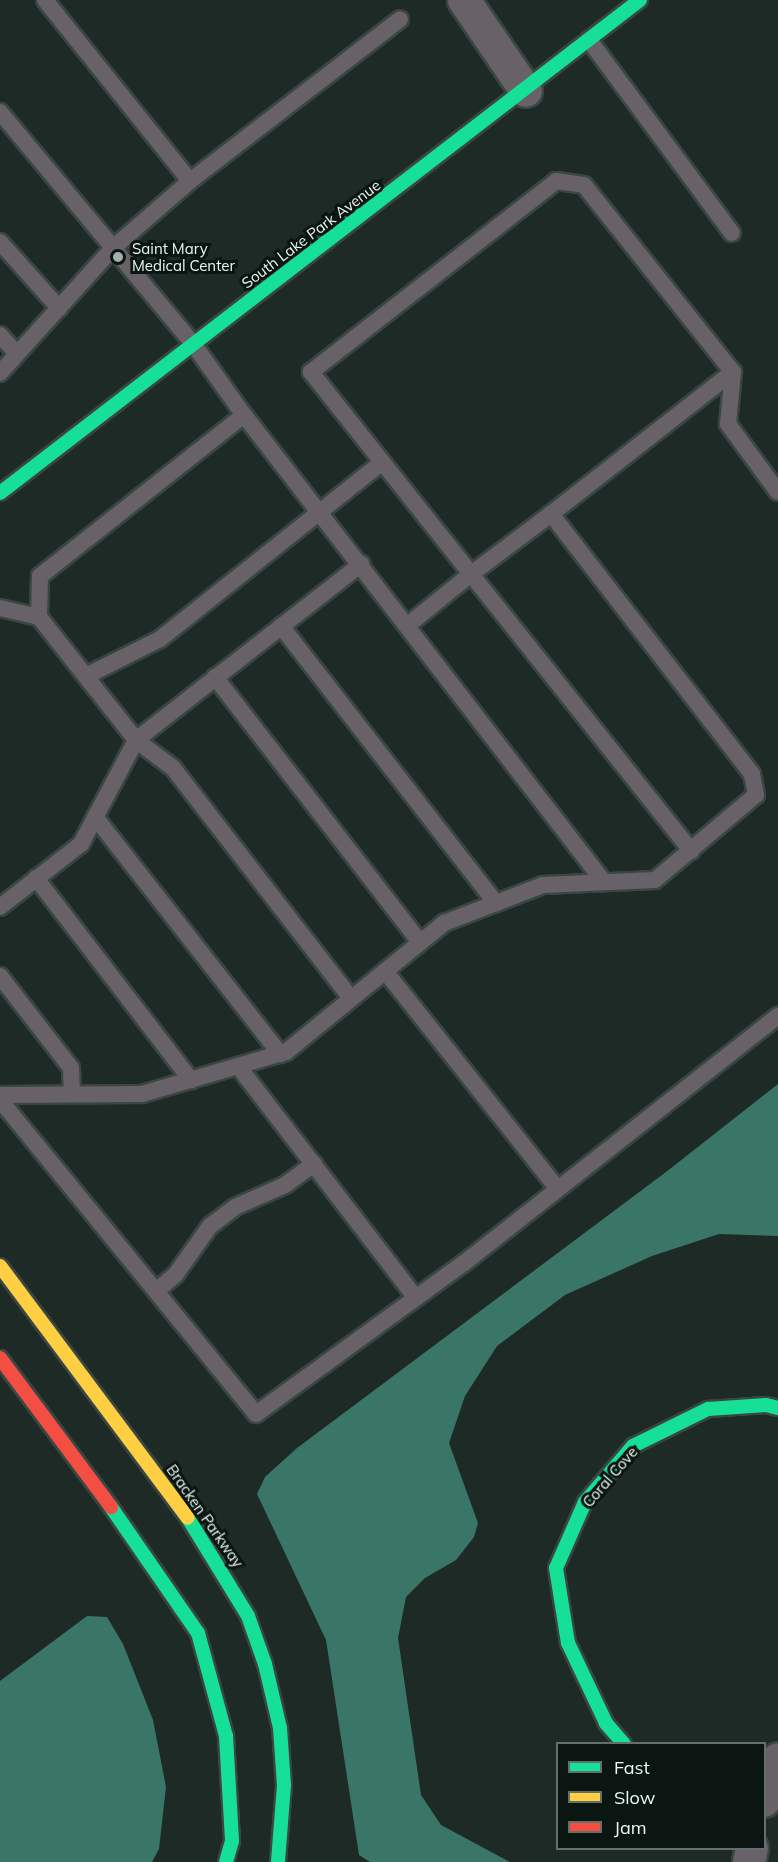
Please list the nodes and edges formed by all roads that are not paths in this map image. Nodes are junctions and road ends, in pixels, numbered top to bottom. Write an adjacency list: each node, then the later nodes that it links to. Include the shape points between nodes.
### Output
1 (45, 0): 9 (lane)
2 (464, 0): 7 (street)
3 (640, 0): 4 (street, South Lake Park Avenue)
4 (619, 6): 6 (street, South Lake Park Avenue)
5 (400, 19): 9 (lane)
6 (589, 40): 7 (street, South Lake Park Avenue); 10 (lane)
7 (526, 91): 15 (street, South Lake Park Avenue)
8 (0, 112): 12 (lane)
9 (190, 181): 12 (lane)
10 (732, 233)
11 (0, 242): 13 (lane)
12 (113, 248): 13 (lane); 15 (lane)
13 (58, 308): 16 (lane)
14 (0, 335): 16 (lane)
15 (194, 345): 19 (lane); 22 (street, South Lake Park Avenue)
16 (17, 354): 18 (lane)
17 (733, 372): 20 (lane, via 585,185 556,181 311,372); 21 (lane, via 728,424); 24 (lane)
18 (0, 373)
19 (244, 416): 23 (lane); 28 (lane, via 40,576)
20 (381, 463): 23 (lane); 26 (lane)
21 (778, 492)
22 (0, 493)
23 (321, 512): 25 (lane); 31 (lane, via 160,639)
24 (551, 514): 26 (lane); 35 (lane, via 752,774 756,795)
25 (361, 564): 29 (lane); 30 (lane)
26 (471, 574): 30 (lane); 35 (lane)
27 (0, 608): 28 (lane)
28 (39, 617): 31 (lane)
29 (281, 626): 32 (lane); 38 (lane)
30 (408, 626): 37 (lane)
31 (86, 676): 33 (lane)
32 (215, 678): 33 (lane); 40 (lane)
33 (136, 740): 34 (lane); 43 (lane, via 173,768)
34 (95, 817): 36 (lane, via 81,843); 45 (lane)
35 (691, 850): 37 (lane, via 655,880)
36 (36, 878): 39 (lane); 47 (lane)
37 (604, 882): 38 (lane, via 543,885)
38 (496, 903): 40 (lane, via 444,923)
39 (0, 907)
40 (420, 942): 41 (lane)
41 (385, 971): 43 (lane); 52 (lane)
42 (0, 976): 48 (lane, via 71,1068)
43 (351, 998): 45 (lane)
44 (778, 1016): 52 (lane)
45 (280, 1054): 46 (lane)
46 (238, 1066): 47 (lane); 51 (lane)
47 (191, 1080): 48 (lane, via 142,1094)
48 (72, 1094): 49 (lane)
49 (0, 1095)
50 (0, 1100): 54 (lane)
51 (314, 1164): 54 (lane, via 285,1185 235,1207 210,1226 176,1274); 55 (lane)
52 (558, 1189): 55 (lane)
53 (0, 1266): 62 (street, Bracken Parkway, via 202,1538 248,1616 265,1664 280,1728 284,1804)
54 (156, 1291): 55 (lane, via 256,1414)
55 (416, 1298)
56 (0, 1358): 61 (street, via 150,1557 198,1633 226,1736 232,1841)
57 (778, 1408): 58 (street, Coral Cove, via 766,1405 708,1409 633,1446 585,1503 556,1568 568,1643 606,1723)
58 (623, 1742)
59 (778, 1759): 60 (street)
60 (766, 1795)
61 (226, 1862)
62 (278, 1862)

